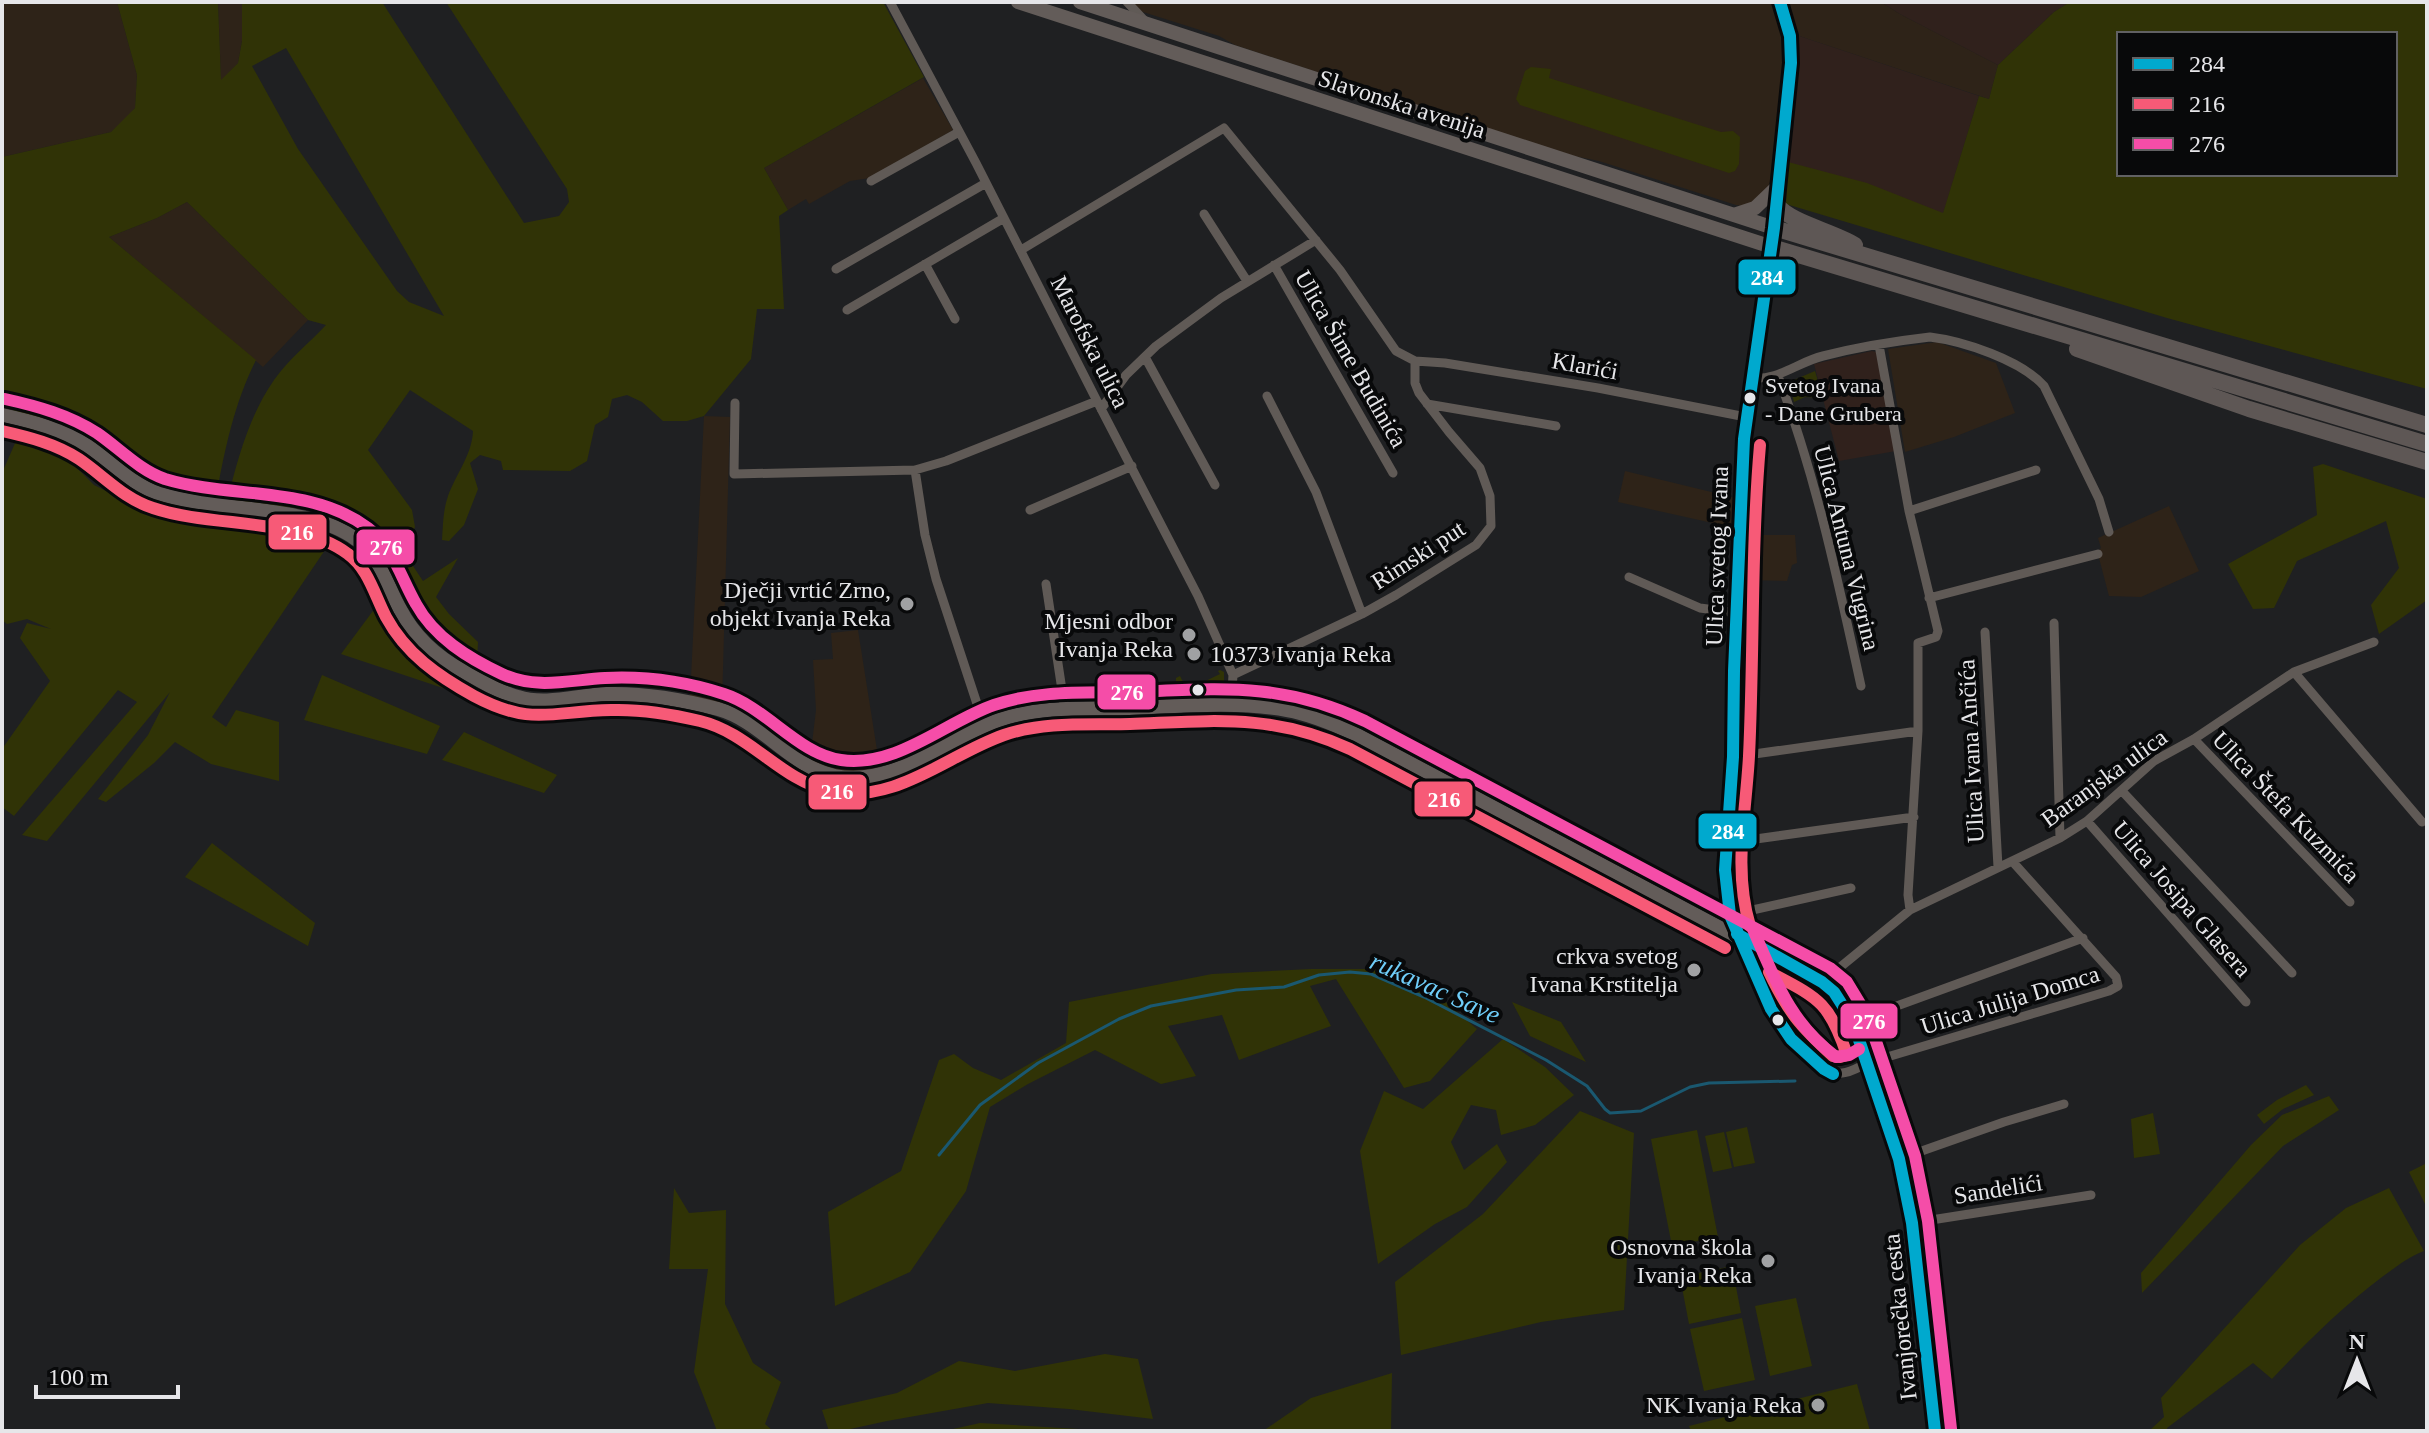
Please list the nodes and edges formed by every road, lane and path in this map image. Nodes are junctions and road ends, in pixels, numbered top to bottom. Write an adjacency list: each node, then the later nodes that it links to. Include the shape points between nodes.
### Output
1 (890, 2): 7 (street, Marofska ulica)
2 (1018, 2): 17 (main road, Slavonska avenija)
3 (1080, 2): 6 (main road, Slavonska avenija)
4 (1127, 2): 6 (street)
5 (1780, 2): 10 (street, Ulica svetog Ivana, via 1792,47)
6 (1149, 26): 13 (main road, Slavonska avenija)
7 (959, 132): 8 (street); 9 (street, Marofska ulica)
8 (871, 181)
9 (986, 183): 14 (street, Marofska ulica); 22 (street)
10 (1778, 186): 11 (street, Ulica svetog Ivana); 13 (main road, via 1755,208)
11 (1777, 205): 15 (street, Ulica svetog Ivana); 19 (highway)
12 (1204, 214): 23 (street)
13 (1734, 215): 15 (main road, Slavonska avenija)
14 (1004, 218): 18 (street, Marofska ulica); 20 (street)
15 (1774, 228): 17 (street, Ulica svetog Ivana); 19 (highway)
16 (1316, 240): 18 (street, via 1224,128); 21 (street); 29 (street, via 1396,351)
17 (1772, 247): 26 (highway); 31 (street, Ulica svetog Ivana)
18 (1021, 250): 35 (street, Marofska ulica)
19 (1869, 257): 38 (highway)
20 (925, 264): 24 (street); 25 (street)
21 (1274, 265): 23 (street); 45 (street, Ulica Šime Budinića)
22 (836, 269)
23 (1247, 281): 28 (street)
24 (847, 310)
25 (955, 319)
26 (2038, 327): 40 (highway); 41 (highway, via 2055,341 2152,376)
27 (1879, 345): 30 (street, via 1824,356); 48 (street); 49 (street, via 1943,338 1999,358 2037,379 2087,471)
28 (1145, 357): 35 (street); 46 (street)
29 (1415, 361): 34 (street, Rimski put, via 1415,383); 37 (street, Klarići)
30 (1778, 376): 31 (street); 61 (street, Ulica Antuna Vugrina, via 1830,544)
31 (1751, 378): 37 (street, Ulica svetog Ivana)
32 (1267, 396): 55 (street, via 1316,492)
33 (735, 403): 43 (street, via 734,474)
34 (1427, 404): 39 (street); 55 (street, Rimski put, via 1480,468 1490,496 1491,526 1476,545)
35 (1099, 405): 42 (street, Marofska ulica); 43 (street)
36 (2, 415): 64 (main road, Ivanjorečka cesta, via 77,440 157,493 300,517 340,529 376,560 400,610 426,645 463,671 517,697 543,701 624,694 724,711 799,760 830,775 852,778 892,771)
37 (1746, 417): 54 (street, Ulica svetog Ivana)
38 (2427, 425)
39 (1556, 426)
40 (2427, 444)
41 (2427, 462)
42 (1132, 466): 47 (street); 60 (street, Marofska ulica)
43 (915, 470): 64 (street, via 936,579)
44 (2036, 470): 48 (street)
45 (1393, 473)
46 (1215, 485)
47 (1030, 510)
48 (1909, 511): 53 (street)
49 (2109, 532)
50 (2098, 554): 53 (street)
51 (1629, 577): 54 (street, via 1700,608)
52 (1046, 584): 63 (street)
53 (1929, 598): 65 (street, via 1938,631 1936,637 1918,643)
54 (1737, 613): 67 (street, Ulica svetog Ivana)
55 (1362, 614): 60 (street, Rimski put)
56 (2054, 623): 72 (street)
57 (1985, 632): 75 (street, Ulica Ivana Ančića)
58 (2374, 642): 59 (street, Baranjska ulica)
59 (2294, 672): 66 (street, Baranjska ulica); 71 (street)
60 (1233, 675): 62 (street, Marofska ulica)
61 (1861, 686)
62 (1231, 706): 63 (main road, Ivanjorečka cesta); 80 (main road, Ivanjorečka cesta, via 1299,712 1342,728)
63 (1065, 710): 64 (main road, Ivanjorečka cesta, via 1028,712)
64 (984, 725)
65 (1918, 731): 67 (street); 69 (street)
66 (2194, 739): 68 (street, Baranjska ulica, via 2154,761); 77 (street, Ulica Štefa Kuzmića)
67 (1733, 757): 73 (street, Ulica svetog Ivana)
68 (2122, 791): 70 (street, Baranjska ulica); 82 (street)
69 (1914, 817): 73 (street); 78 (street)
70 (2087, 821): 72 (street, Baranjska ulica); 84 (street, Ulica Josipa Glasera)
71 (2422, 822)
72 (2060, 838): 74 (street, Baranjska ulica)
73 (1727, 843): 79 (street, Ulica svetog Ivana)
74 (2012, 861): 75 (street, Baranjska ulica); 81 (street)
75 (1998, 867): 78 (street, Baranjska ulica)
76 (1851, 888): 79 (street)
77 (2350, 902)
78 (1910, 910): 83 (street, Baranjska ulica)
79 (1730, 915): 80 (street, Ulica svetog Ivana)
80 (1737, 934): 83 (main road, Ivanjorečka cesta); 86 (street, Ulica Julija Domca, via 1781,1026 1824,1069 1833,1074)
81 (2083, 938): 85 (street); 86 (street, Ulica Julija Domca, via 2118,986)
82 (2292, 973)
83 (1822, 982): 85 (main road, Ivanjorečka cesta)
84 (2246, 1002)
85 (1853, 1022): 86 (main road, Ivanjorečka cesta)
86 (1867, 1063): 88 (main road, Ivanjorečka cesta)
87 (2064, 1104): 88 (street)
88 (1899, 1159): 90 (main road, Ivanjorečka cesta)
89 (2091, 1195): 90 (street, Sandelići)
90 (1912, 1223): 91 (main road, Ivanjorečka cesta)
91 (1935, 1431)

